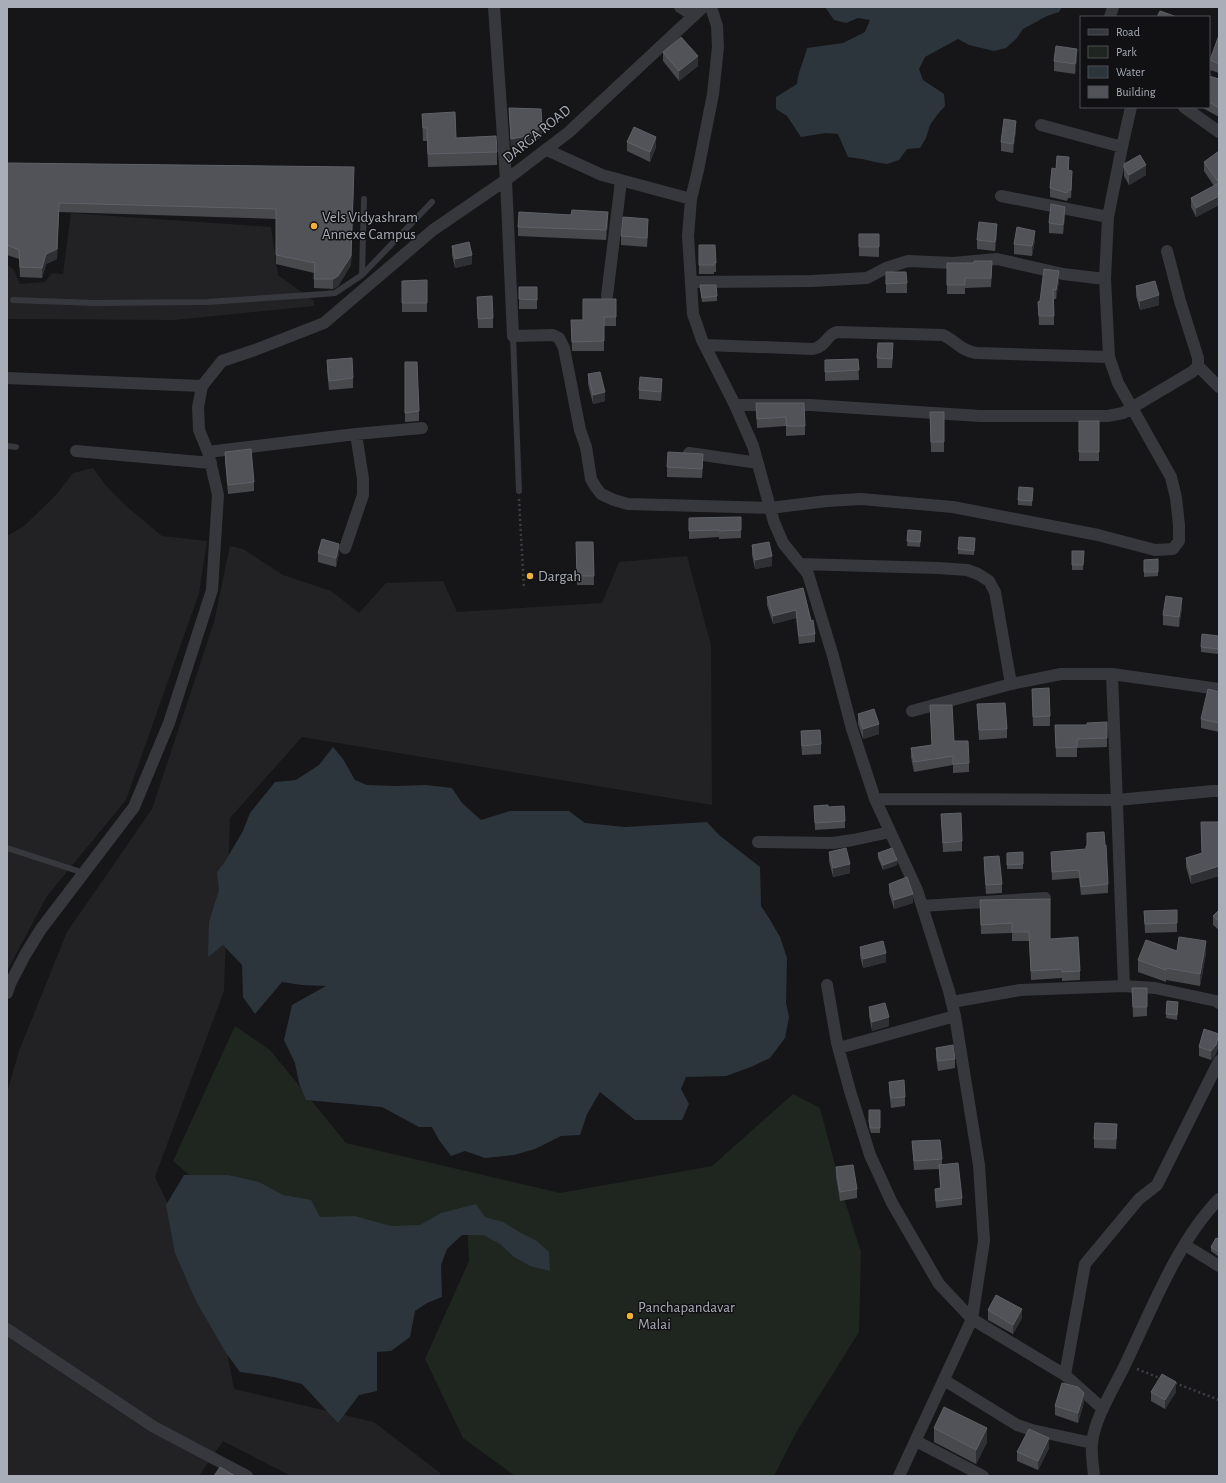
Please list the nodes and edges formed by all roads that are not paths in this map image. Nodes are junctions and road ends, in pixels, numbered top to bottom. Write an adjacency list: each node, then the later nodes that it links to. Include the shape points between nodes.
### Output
1 (494, 7): 12 (street)
2 (680, 7): 5 (street)
3 (703, 7): 5 (street, DARGA ROAD)
4 (711, 7): 16 (street, via 717,26 718,47 713,94)
5 (694, 16): 11 (street, DARGA ROAD)
6 (1131, 108): 10 (street)
7 (1185, 108): 9 (street)
8 (1041, 125): 10 (street)
9 (1219, 132)
10 (1122, 147): 18 (street)
11 (547, 150): 12 (street, DARGA ROAD); 13 (street)
12 (506, 180): 21 (street); 25 (street, DARGA ROAD)
13 (621, 181): 16 (street); 23 (street)
14 (1001, 196): 18 (street)
15 (364, 199): 21 (lane)
16 (691, 199): 22 (street, via 688,236)
17 (432, 202): 21 (lane)
18 (1108, 217): 20 (street)
19 (1167, 251): 28 (street, via 1198,358)
20 (1105, 279): 22 (street, via 1063,274 997,259 953,263 908,261 867,278); 27 (street)
21 (365, 280): 24 (lane, via 336,293 206,302 94,303); 30 (street, via 324,323 222,361)
22 (692, 282): 26 (street, via 694,314)
23 (607, 296)
24 (13, 300)
25 (513, 336): 42 (lane); 43 (street, via 559,338 564,348 591,479 601,494 628,504)
26 (705, 345): 27 (street, via 813,349 824,344 830,335 837,332 943,334 962,348 976,352); 32 (street)
27 (1109, 357): 33 (street, via 1118,383)
28 (1198, 366): 31 (street); 33 (street)
29 (7, 378): 30 (street)
30 (202, 386): 40 (street, via 198,407 199,430)
31 (1219, 387)
32 (735, 405): 33 (street, via 810,405 987,416 1108,416); 41 (street)
33 (1132, 408): 43 (street, via 1171,477 1179,525 1179,541 1173,549 1155,550 953,507 861,499)
34 (422, 428): 35 (street)
35 (356, 434): 40 (street); 44 (street, via 363,495)
36 (7, 446): 37 (lane)
37 (16, 447)
38 (76, 451): 40 (street)
39 (689, 453): 41 (street)
40 (210, 458): 56 (street, via 218,495 212,590 169,723 134,807)
41 (758, 463): 43 (street)
42 (519, 491)
43 (770, 508): 45 (street, via 783,543)
44 (345, 548)
45 (800, 564): 47 (street, via 938,568 967,570 978,574 989,581 994,592); 51 (street, via 808,574 852,729)
46 (1112, 674): 47 (street, via 1061,674); 48 (street); 52 (street)
47 (1011, 684): 49 (street)
48 (1219, 688)
49 (912, 711)
50 (1219, 791): 52 (street)
51 (875, 799): 52 (street); 53 (street)
52 (1117, 800): 60 (street)
53 (890, 832): 54 (street, via 833,843); 58 (street)
54 (758, 842)
55 (7, 848): 56 (lane)
56 (84, 874): 61 (street, via 41,930 25,955)
57 (1045, 898): 58 (street)
58 (922, 906): 62 (street)
59 (826, 986): 65 (street)
60 (1124, 986): 62 (street, via 1020,990); 63 (street, via 1155,988)
61 (7, 993)
62 (952, 1002): 64 (street)
63 (1219, 1003)
64 (955, 1016): 65 (street); 71 (street, via 979,1166 984,1241)
65 (839, 1048): 71 (street, via 870,1155 892,1203 939,1284)
66 (1219, 1061): 73 (street, via 1157,1185 1139,1199 1085,1264)
67 (1219, 1200): 68 (street)
68 (1214, 1212): 69 (street)
69 (1185, 1244): 70 (street); 75 (street, via 1160,1290)
70 (1219, 1266)
71 (972, 1319): 73 (street); 74 (street)
72 (7, 1329): 78 (street, via 154,1427)
73 (1064, 1375): 75 (street)
74 (944, 1380): 76 (street); 77 (street, via 1017,1425)
75 (1104, 1409): 77 (street)
76 (916, 1441): 79 (street); 80 (street)
77 (1092, 1443): 81 (street)
78 (247, 1476)
79 (900, 1476)
80 (983, 1476)
81 (1094, 1476)

